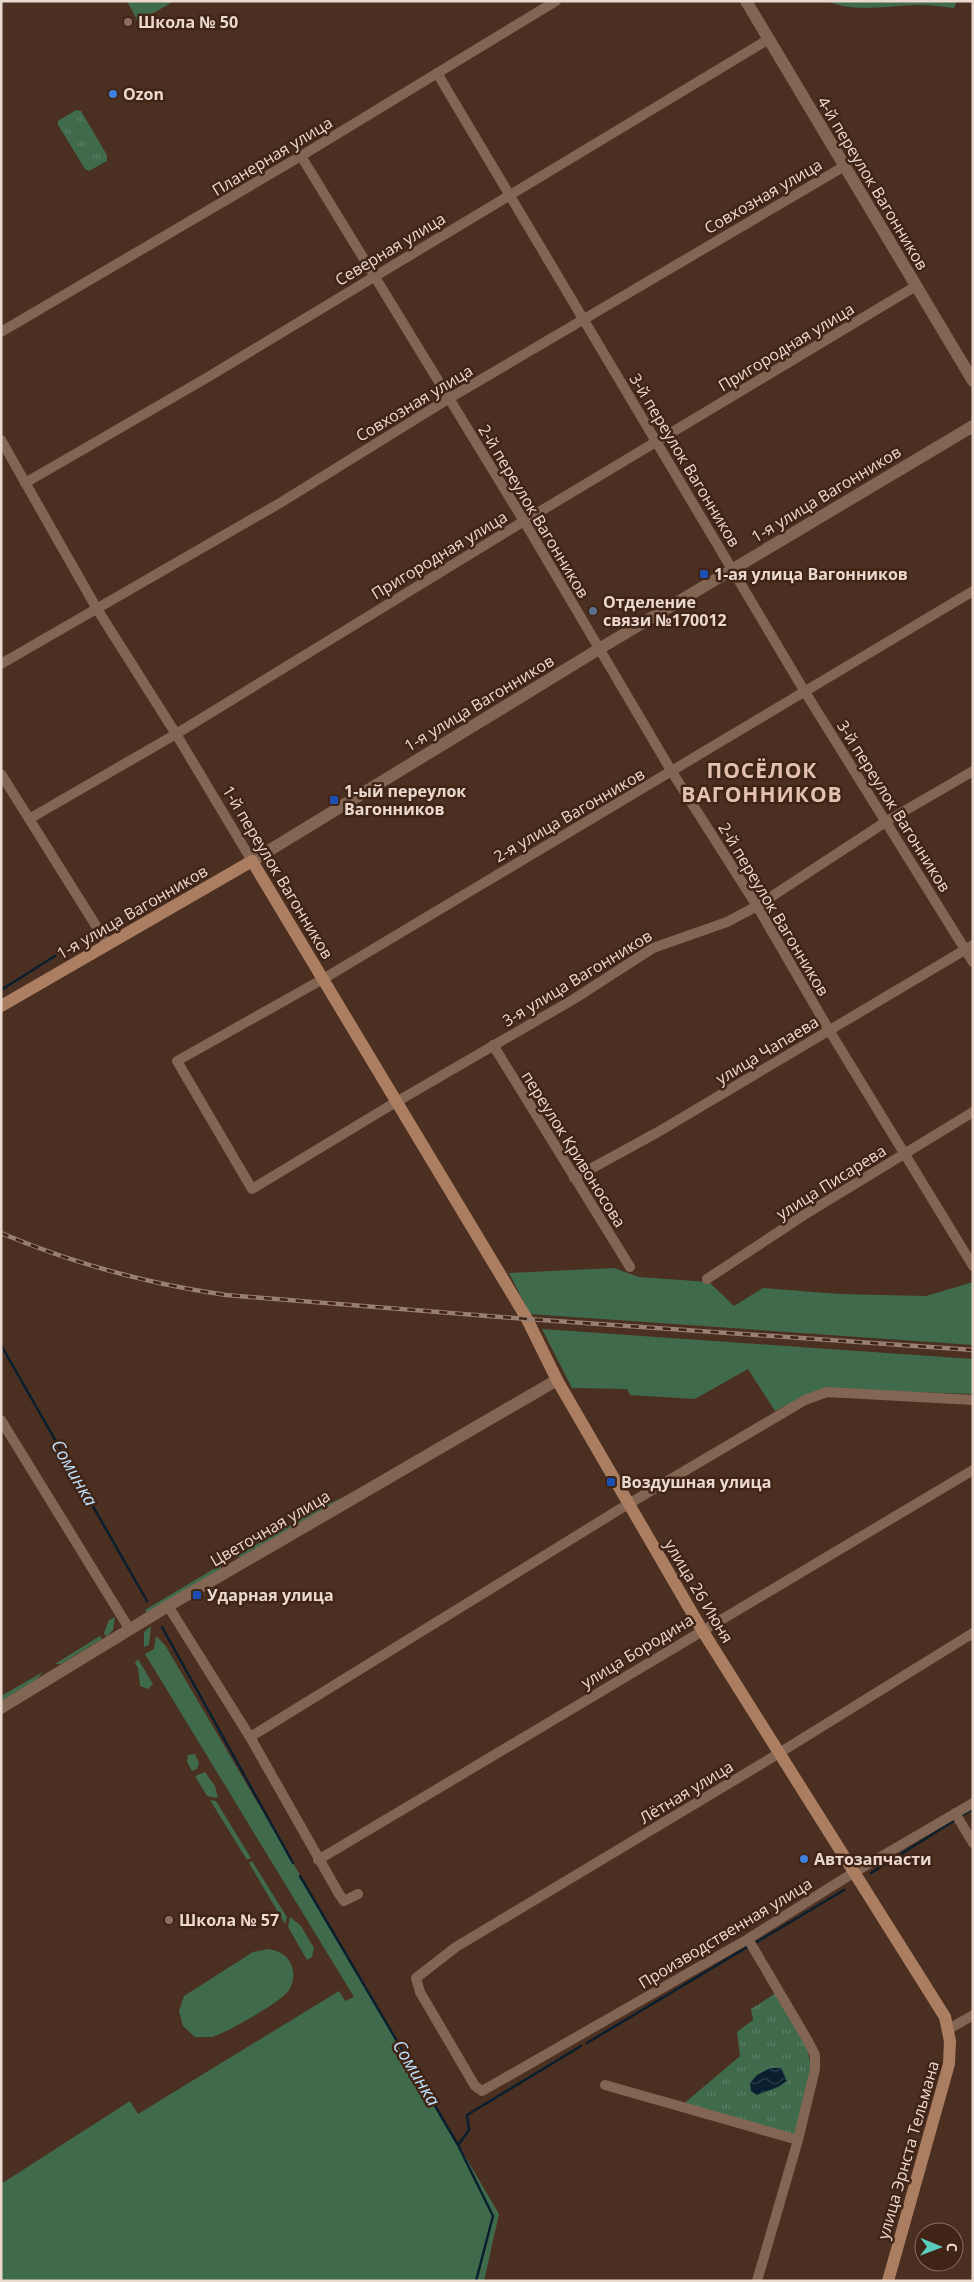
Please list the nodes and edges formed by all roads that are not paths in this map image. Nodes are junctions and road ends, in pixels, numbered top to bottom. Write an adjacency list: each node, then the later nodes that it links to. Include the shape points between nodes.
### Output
1 (556, 1): 4 (street, Планерная улица)
2 (746, 1): 3 (street, 4-й переулок Вагонников)
3 (769, 39): 6 (street, 4-й переулок Вагонников); 7 (street, Северная улица)
4 (437, 74): 5 (street, Планерная улица); 7 (street, 3-й переулок Вагонников)
5 (301, 156): 8 (street, 2-й переулок Вагонников); 11 (street, Планерная улица)
6 (843, 167): 9 (street, 4-й переулок Вагонников); 10 (street, Совхозная улица)
7 (508, 194): 8 (street, Северная улица); 10 (street, 3-й переулок Вагонников)
8 (374, 276): 13 (street, 2-й переулок Вагонников); 17 (street, Северная улица)
9 (916, 286): 12 (street, 4-й переулок Вагонников); 16 (street, Пригородная улица)
10 (584, 318): 13 (street, Совхозная улица); 16 (street, 3-й переулок Вагонников)
11 (1, 332)
12 (973, 381)
13 (448, 399): 18 (street, 2-й переулок Вагонников); 21 (street, Совхозная улица, via 280,503)
14 (973, 426): 19 (street, 1-я улица Вагонников)
15 (1, 440): 17 (street, 1-й переулок Вагонников)
16 (658, 442): 18 (street, Пригородная улица); 19 (street, 3-й переулок Вагонников)
17 (25, 483): 21 (street, 1-й переулок Вагонников)
18 (524, 521): 22 (street, 2-й переулок Вагонников); 25 (street, Пригородная улица)
19 (732, 569): 22 (street, 1-я улица Вагонников); 24 (street, 3-й переулок Вагонников)
20 (973, 591): 24 (street, 2-я улица Вагонников)
21 (97, 609): 23 (street, Совхозная улица); 25 (street, 1-й переулок Вагонников)
22 (599, 649): 27 (street, 2-й переулок Вагонников); 31 (street, 1-я улица Вагонников)
23 (1, 664)
24 (805, 692): 27 (street, 2-я улица Вагонников); 30 (street, 3-й переулок Вагонников)
25 (176, 734): 29 (street, Пригородная улица); 31 (street, 1-й переулок Вагонников)
26 (973, 771): 30 (street, 3-я улица Вагонников)
27 (672, 772): 32 (street, 2-й переулок Вагонников); 36 (street, 2-я улица Вагонников)
28 (1, 774): 29 (street)
29 (29, 819): 33 (street)
30 (887, 821): 32 (street, 3-я улица Вагонников); 34 (street, 3-й переулок Вагонников)
31 (252, 861): 33 (main road, 1-я улица Вагонников); 36 (main road, 1-й переулок Вагонников)
32 (757, 906): 38 (street, 2-й переулок Вагонников); 39 (street, 3-я улица Вагонников, via 727,922 653,948 574,999)
33 (108, 945): 37 (main road, 1-я улица Вагонников)
34 (969, 948): 35 (street, 3-й переулок Вагонников); 38 (street, улица Чапаева)
35 (973, 962)
36 (323, 979): 40 (main road, 1-й переулок Вагонников); 44 (street, 2-я улица Вагонников, via 177,1061)
37 (1, 1006)
38 (829, 1030): 42 (street, 2-й переулок Вагонников); 43 (street, улица Чапаева)
39 (493, 1045): 40 (street, 3-я улица Вагонников); 43 (street, переулок Кривоносова)
40 (398, 1101): 44 (street, 3-я улица Вагонников); 48 (main road, 1-й переулок Вагонников)
41 (973, 1112): 42 (street, улица Писарева)
42 (905, 1154): 45 (street, 2-й переулок Вагонников); 47 (street, улица Писарева)
43 (574, 1178): 46 (street, переулок Кривоносова)
44 (252, 1189)
45 (973, 1266)
46 (630, 1267)
47 (707, 1279)
48 (527, 1319): 49 (main road, улица 26 Июня)
49 (557, 1380): 53 (main road, улица 26 Июня); 54 (street, Цветочная улица)
50 (973, 1400): 53 (street, via 827,1392 805,1400)
51 (1, 1420): 55 (street)
52 (973, 1470): 56 (street, улица Бородина)
53 (629, 1505): 56 (main road, улица 26 Июня); 59 (street)
54 (168, 1606): 55 (street, Цветочная улица); 59 (street)
55 (130, 1630): 58 (street, Цветочная улица)
56 (702, 1630): 60 (main road, улица 26 Июня); 64 (street, улица Бородина)
57 (973, 1633): 60 (street, Лётная улица)
58 (1, 1708)
59 (250, 1736): 64 (street)
60 (778, 1754): 65 (main road, улица 26 Июня); 71 (street, Лётная улица, via 456,1947 416,1978 420,1992 475,2086 482,2091)
61 (973, 1803): 62 (street, Производственная улица)
62 (955, 1813): 63 (street); 65 (street, Производственная улица)
63 (973, 1843)
64 (318, 1860): 66 (street, via 344,1901)
65 (854, 1873): 67 (street, Производственная улица); 69 (main road, улица Эрнста Тельмана, via 940,2008)
66 (358, 1894)
67 (748, 1939): 71 (street, Производственная улица); 72 (street, via 815,2055 815,2069)
68 (973, 2016): 69 (street)
69 (949, 2030): 74 (main road, улица Эрнста Тельмана, via 951,2052 948,2068)
70 (605, 2085): 72 (street)
71 (492, 2087)
72 (798, 2140): 73 (street)
73 (757, 2281)
74 (888, 2281)

